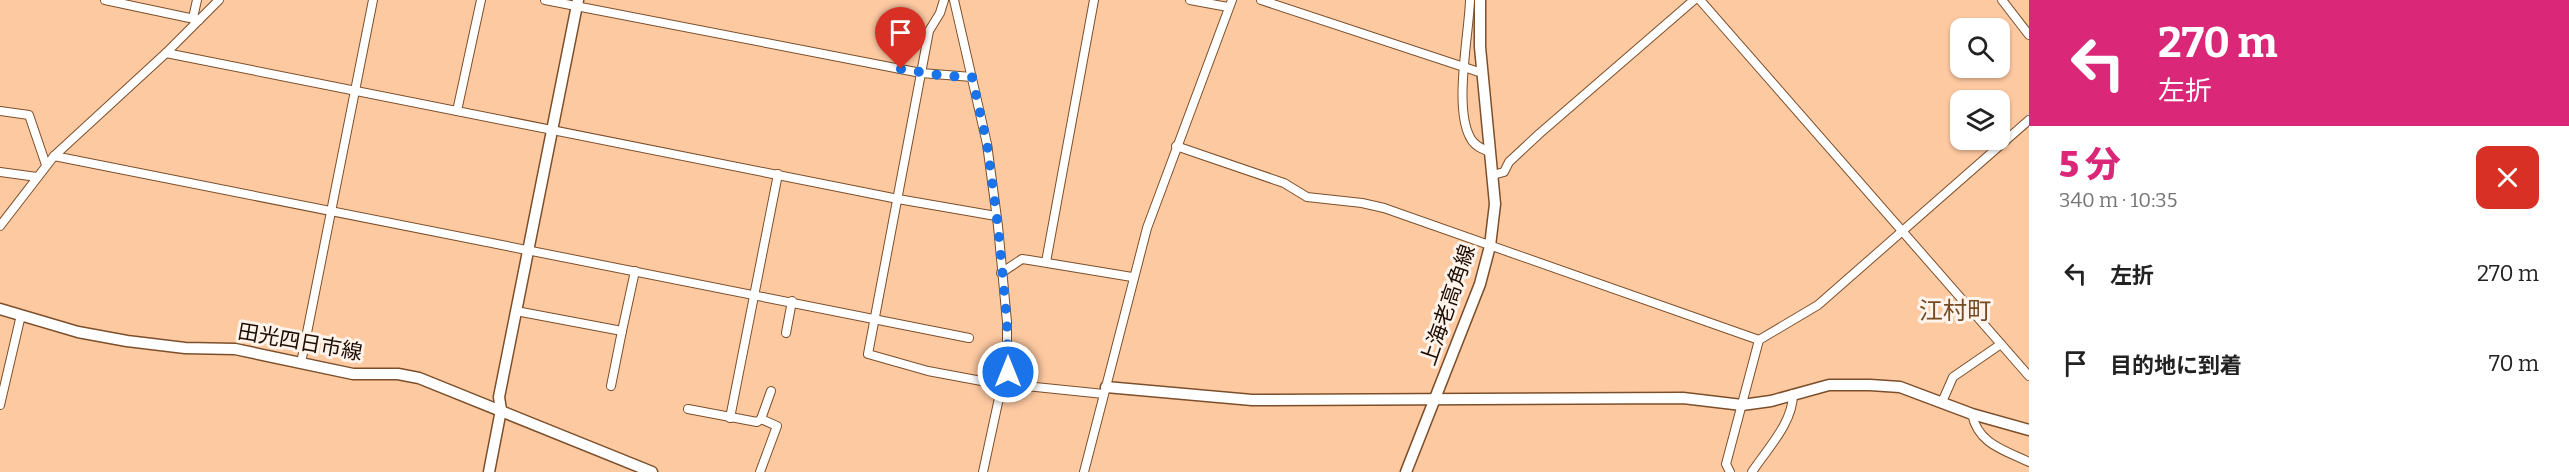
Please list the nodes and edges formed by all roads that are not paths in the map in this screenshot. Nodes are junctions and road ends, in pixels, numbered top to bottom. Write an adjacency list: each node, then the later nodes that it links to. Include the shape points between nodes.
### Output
1 (105, 0): 19 (street)
2 (197, 0): 19 (street)
3 (219, 0): 19 (street)
4 (373, 0): 26 (street)
5 (481, 0): 28 (street)
6 (545, 0): 17 (street)
7 (944, 0): 23 (street, via 929,31)
8 (954, 0): 25 (street)
9 (1094, 0): 46 (street)
10 (1190, 0): 18 (street)
11 (1261, 0): 22 (street)
12 (1470, 0): 22 (street)
13 (1480, 0): 24 (street, 上海老高角線)
14 (1694, 0): 37 (street, via 1539,134 1509,162 1504,172)
15 (1700, 0): 43 (street)
16 (2002, 0): 20 (street)
17 (577, 3): 23 (street); 30 (street)
18 (1230, 3): 31 (street)
19 (196, 19): 21 (street)
20 (2029, 35)
21 (166, 53): 26 (street); 33 (street)
22 (1464, 67): 24 (street); 32 (street, via 1467,127 1471,139)
23 (921, 73): 25 (street); 39 (street)
24 (1482, 73): 32 (street, 上海老高角線)
25 (972, 77): 41 (street, via 987,144)
26 (356, 90): 28 (street); 40 (street)
27 (0, 111): 34 (street, via 29,115)
28 (457, 111): 30 (street)
29 (2029, 120): 43 (street)
30 (552, 129): 36 (street); 45 (street)
31 (1176, 146): 44 (street, via 1284,183 1307,198 1384,208); 49 (street)
32 (1490, 152): 37 (street, 上海老高角線)
33 (54, 156): 34 (street); 40 (street)
34 (46, 165): 38 (street)
35 (0, 172): 38 (street)
36 (778, 174): 39 (street); 50 (street)
37 (1493, 175): 44 (street, 上海老高角線, via 1495,204)
38 (37, 177): 42 (street)
39 (898, 199): 41 (street); 55 (street)
40 (332, 210): 45 (street); 61 (street)
41 (996, 216): 48 (street)
42 (0, 226)
43 (1902, 230): 59 (street, via 1818,305); 60 (street)
44 (1490, 246): 59 (street); 68 (street, 上海老高角線, via 1480,284)
45 (528, 249): 47 (street); 53 (street)
46 (1046, 262): 48 (street, via 1022,260); 49 (street)
47 (635, 271): 50 (street); 56 (street)
48 (1001, 273): 63 (street, via 1007,322)
49 (1132, 277): 65 (street)
50 (754, 294): 51 (street); 75 (street)
51 (792, 302): 55 (street); 57 (street)
52 (0, 309): 54 (street, 田光四日市線)
53 (516, 311): 56 (street); 73 (street, via 499,396)
54 (21, 315): 61 (street, 田光四日市線, via 127,341 235,349); 70 (street)
55 (874, 318): 58 (street); 63 (street, via 868,354 928,371)
56 (622, 331): 64 (street)
57 (786, 333)
58 (969, 338)
59 (1759, 340): 71 (street)
60 (2001, 344): 62 (street); 69 (street, via 1953,377)
61 (301, 363): 73 (street, 田光四日市線, via 353,374 419,378)
62 (2029, 376)
63 (1005, 384): 65 (street); 82 (street)
64 (611, 386)
65 (1105, 390): 68 (street, via 1252,400); 83 (street)
66 (771, 391): 76 (street)
67 (1792, 394): 69 (street, via 1829,386 1870,385 1900,387); 71 (street); 86 (street, via 1789,414 1780,433)
68 (1434, 400): 71 (street, via 1683,398); 84 (street, 上海老高角線)
69 (1942, 402): 74 (street)
70 (0, 405)
71 (1742, 405): 85 (street, via 1726,464)
72 (688, 409): 75 (street)
73 (501, 410): 79 (street); 80 (street, 田光四日市線)
74 (1972, 414): 77 (street); 78 (street, via 1979,434 1994,446)
75 (730, 418): 76 (street, via 757,422)
76 (761, 419): 81 (street, via 777,426)
77 (2029, 430)
78 (2029, 462)
79 (489, 472)
80 (652, 472)
81 (760, 472)
82 (983, 472)
83 (1084, 472)
84 (1406, 472)
85 (1730, 472)
86 (1752, 472)

